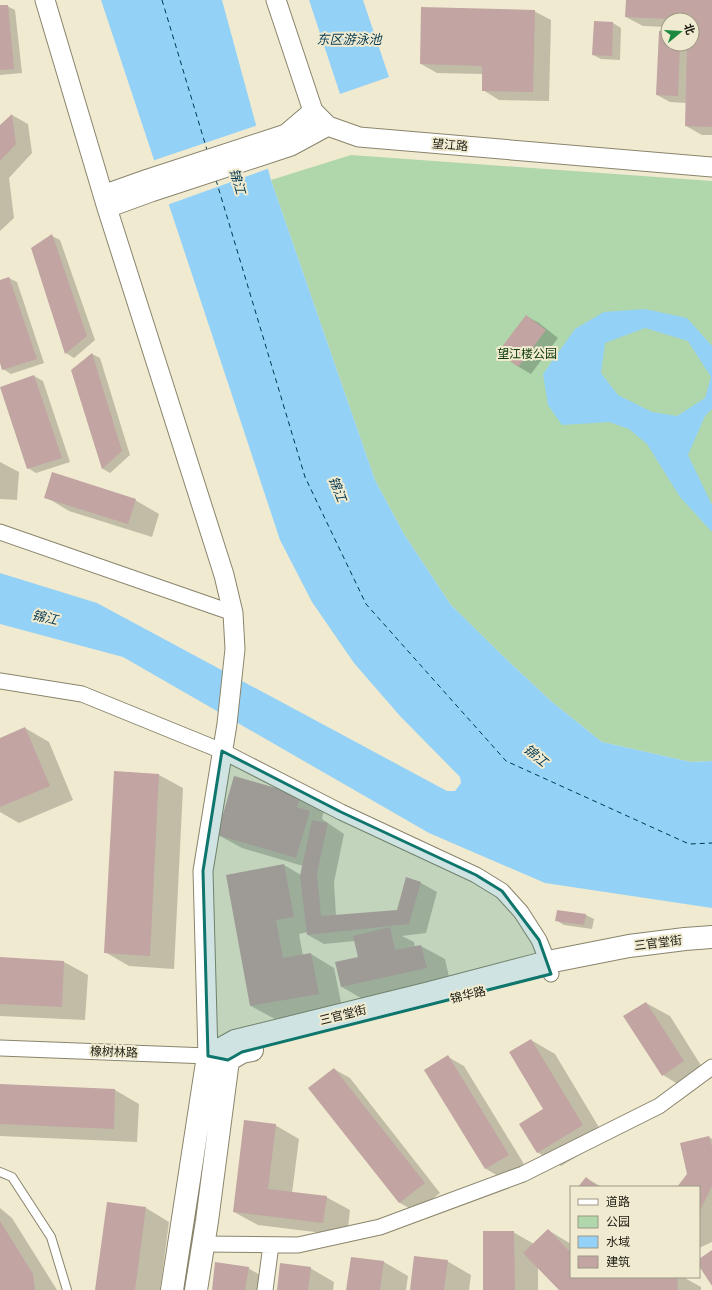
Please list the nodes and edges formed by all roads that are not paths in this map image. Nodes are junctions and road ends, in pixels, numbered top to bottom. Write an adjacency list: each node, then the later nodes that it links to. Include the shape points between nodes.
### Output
1 (45, 0): 7 (street)
2 (276, 0): 3 (street, 望江路)
3 (313, 111): 4 (street, 望江路); 5 (street)
4 (328, 126): 5 (street); 6 (street, 望江路, via 359,137)
5 (288, 140): 7 (street)
6 (712, 167)
7 (105, 201): 9 (street, via 224,575)
8 (0, 532): 9 (street)
9 (233, 613): 11 (street, via 235,649)
10 (0, 681): 11 (street, via 82,694)
11 (222, 751): 14 (street, via 341,812 476,875 502,891 521,912 535,934); 16 (street, via 203,871)
12 (712, 937): 14 (main road, 三官堂街, via 629,946)
13 (712, 952): 14 (main road, 锦华路)
14 (550, 968): 16 (main road, 锦华路)
15 (0, 1048): 16 (street, 橡树林路)
16 (218, 1058): 19 (main road, via 208,1221); 22 (main road)
17 (712, 1067): 20 (street, via 659,1106 522,1174 380,1227 298,1245)
18 (0, 1172): 21 (lane, via 12,1177 51,1237)
19 (203, 1244): 20 (street); 23 (main road)
20 (272, 1245): 24 (street)
21 (67, 1290)
22 (172, 1290)
23 (196, 1290)
24 (265, 1290)

